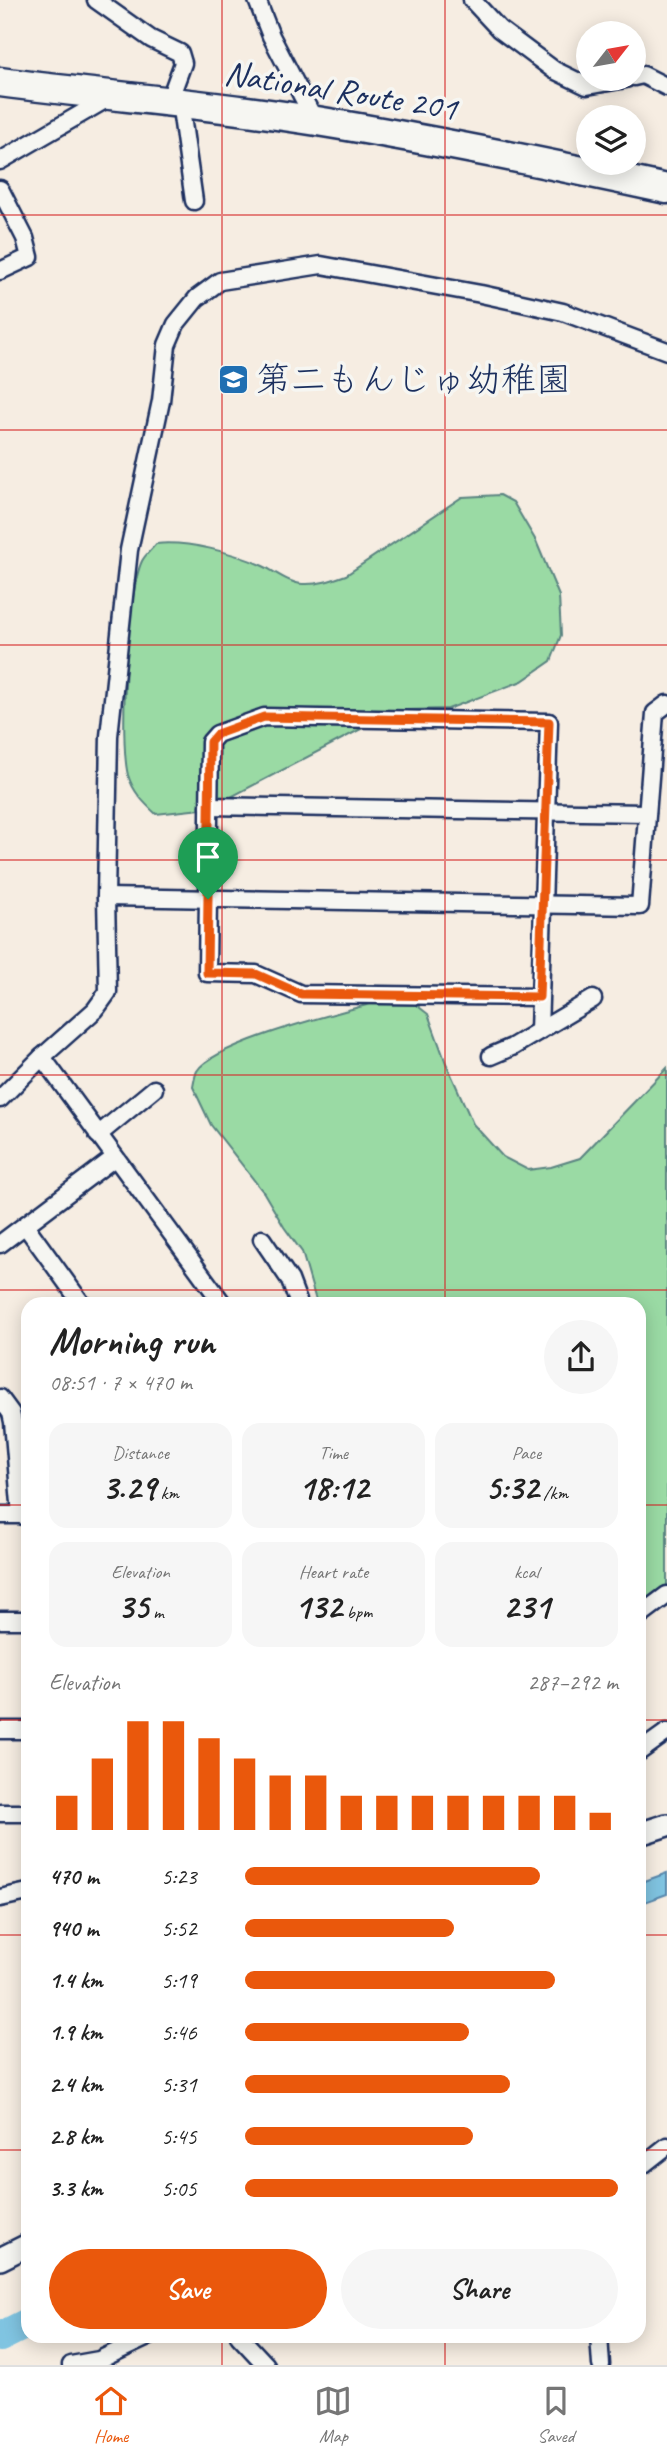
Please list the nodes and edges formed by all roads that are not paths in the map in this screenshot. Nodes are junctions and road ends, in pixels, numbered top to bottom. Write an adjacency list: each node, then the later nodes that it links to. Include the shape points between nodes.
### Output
1 (96, 0): 9 (street, via 151,39 180,53 183,63)
2 (257, 0): 10 (street)
3 (472, 0): 5 (street, via 499,29)
4 (646, 76): 7 (street)
5 (576, 81)
6 (0, 82): 8 (highway, National Route 201)
7 (667, 87)
8 (111, 97): 9 (highway, National Route 201); 11 (street)
9 (175, 101): 10 (highway, National Route 201); 14 (street)
10 (315, 121): 13 (highway, National Route 201, via 475,148)
11 (0, 160)
12 (0, 188): 15 (street, via 30,257)
13 (667, 189)
14 (194, 201)
15 (0, 271)
16 (667, 351): 21 (street, via 563,312 321,265 220,281 197,298 176,324 167,345 161,401 129,550 109,736)
17 (667, 704): 20 (street, via 655,713)
18 (209, 806): 19 (street); 19 (street, via 210,742 217,734 264,717 291,717 549,722); 22 (street)
19 (547, 811): 20 (street); 23 (street)
20 (647, 813): 23 (street, via 640,906)
21 (106, 897): 22 (street); 28 (street, via 108,992 95,1010)
22 (208, 899): 23 (street); 24 (street, via 207,973 256,974 301,994)
23 (542, 904): 24 (street)
24 (539, 997): 26 (street)
25 (593, 999): 26 (street)
26 (539, 1031): 27 (street)
27 (491, 1056)
28 (41, 1057): 30 (street); 31 (street)
29 (155, 1089): 31 (street)
30 (0, 1099)
31 (98, 1135): 32 (street)
32 (114, 1158): 33 (street); 37 (street)
33 (25, 1225): 35 (street); 36 (street)
34 (261, 1239): 38 (street)
35 (0, 1244)
36 (77, 1297)
37 (218, 1297)
38 (296, 1297)
39 (0, 1398): 40 (street, via 11,1413)
40 (6, 1425): 41 (street)
41 (21, 1498)
42 (0, 1515): 43 (street)
43 (21, 1517)
44 (667, 1595): 45 (street)
45 (646, 1611)
46 (0, 1620): 47 (street)
47 (21, 1620)
48 (0, 1730): 49 (street)
49 (21, 1730)
50 (667, 1732): 51 (street)
51 (646, 1747)
52 (0, 1813): 53 (street)
53 (21, 1813)
54 (667, 1825): 55 (street)
55 (646, 1832)
56 (21, 1894): 57 (street)
57 (0, 1898)
58 (667, 2146): 59 (street)
59 (646, 2162)
60 (21, 2248): 61 (street)
61 (0, 2259)
62 (135, 2343): 65 (street, via 99,2360)
63 (246, 2343): 66 (street)
64 (599, 2343): 67 (street)
65 (71, 2365)
66 (266, 2365)
67 (601, 2365)

